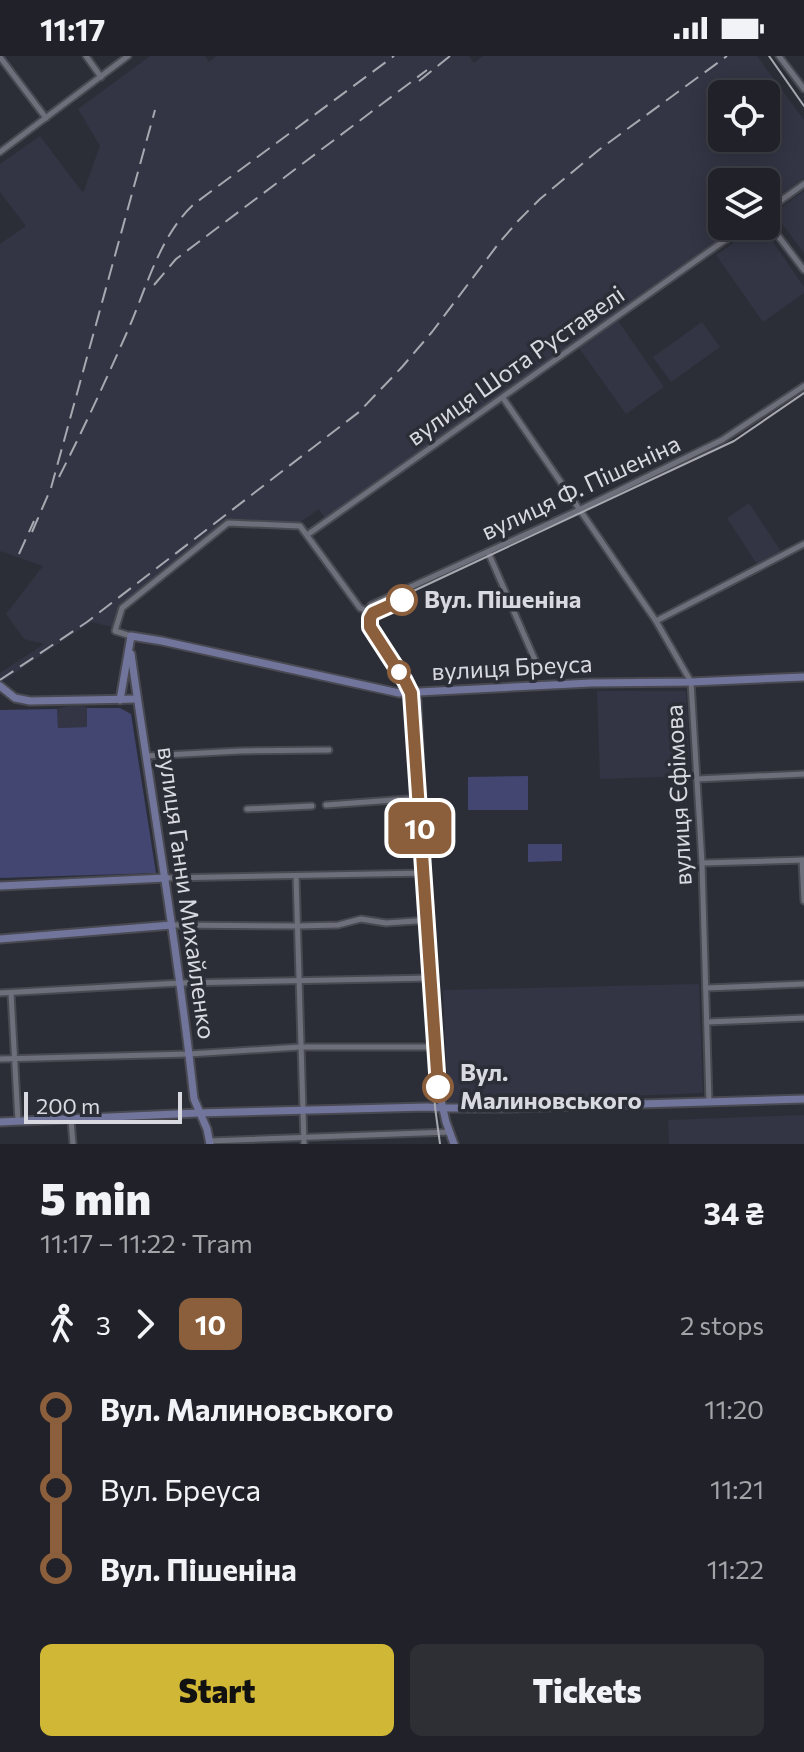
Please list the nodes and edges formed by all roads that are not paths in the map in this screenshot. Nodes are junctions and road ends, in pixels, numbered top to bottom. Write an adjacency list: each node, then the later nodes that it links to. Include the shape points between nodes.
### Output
1 (86, 56): 5 (street)
2 (128, 56): 5 (street)
3 (779, 56): 6 (street)
4 (0, 57): 7 (street)
5 (101, 77): 7 (street)
6 (804, 89)
7 (46, 118): 8 (street)
8 (0, 152)
9 (804, 184): 10 (street)
10 (780, 201)
11 (780, 238): 13 (street)
12 (725, 240): 15 (street, вулиця Шота Руставелі)
13 (804, 270)
14 (804, 386): 16 (street, вулиця Ф. Пішеніна, via 722,440)
15 (503, 398): 16 (street, вулиця Єфімова); 17 (street, вулиця Шота Руставелі)
16 (579, 510): 19 (street, вулиця Ф. Пішеніна); 21 (street, вулиця Єфімова)
17 (307, 535): 20 (street); 22 (street, via 300,526 228,523 122,608 115,631)
18 (804, 544): 21 (street)
19 (488, 552): 20 (street, вулиця Ф. Пішеніна); 24 (street)
20 (367, 611): 28 (street)
21 (656, 621): 26 (street, вулиця Єфімова)
22 (131, 636): 23 (street, вулиця Ганни Михайленко); 28 (street, вулиця Бреуса, via 388,692)
23 (129, 646): 29 (street, вулиця Ганни Михайленко); 30 (street, вулиця Ганни Михайленко)
24 (535, 660)
25 (804, 677): 26 (street, вулиця Бреуса)
26 (691, 682): 28 (street, вулиця Бреуса); 34 (street, вулиця Єфімова)
27 (0, 686): 30 (street, via 15,698 30,701)
28 (414, 692): 35 (street)
29 (137, 699): 30 (street); 32 (street, вулиця Ганни Михайленко)
30 (120, 700)
31 (329, 750): 32 (street)
32 (145, 756): 43 (street, вулиця Ганни Михайленко)
33 (804, 774): 34 (street)
34 (697, 779): 40 (street, вулиця Єфімова)
35 (421, 798): 36 (street); 41 (street)
36 (326, 805)
37 (312, 806): 38 (street)
38 (247, 809)
39 (803, 860): 40 (street); 45 (street)
40 (702, 863): 54 (street, вулиця Єфімова)
41 (427, 873): 42 (street); 46 (street)
42 (296, 877): 43 (street); 48 (street)
43 (166, 878): 44 (street); 47 (street, вулиця Ганни Михайленко)
44 (0, 886)
45 (804, 901)
46 (430, 920): 48 (street, via 361,919); 50 (street)
47 (172, 925): 48 (street); 49 (street); 52 (street, вулиця Ганни Михайленко)
48 (298, 926): 51 (street)
49 (0, 939)
50 (433, 978): 51 (street); 60 (street)
51 (298, 980): 52 (street); 59 (street)
52 (180, 983): 56 (street); 61 (street, вулиця Ганни Михайленко)
53 (804, 984): 54 (street)
54 (706, 988): 58 (street, вулиця Єфімова)
55 (0, 993): 56 (street)
56 (11, 993): 63 (street)
57 (804, 1018): 58 (street)
58 (707, 1022): 65 (street, вулиця Єфімова)
59 (300, 1047): 60 (street); 61 (street); 67 (street)
60 (436, 1047): 66 (street)
61 (189, 1054): 63 (street); 68 (street, вулиця Ганни Михайленко)
62 (0, 1059): 63 (street)
63 (14, 1059): 70 (street)
64 (804, 1099): 65 (street)
65 (709, 1102): 66 (street)
66 (442, 1108): 67 (street); 72 (street)
67 (302, 1110): 68 (street); 73 (street)
68 (198, 1113): 69 (street); 74 (street, вулиця Ганни Михайленко)
69 (71, 1120): 70 (street); 75 (street)
70 (18, 1121): 71 (street)
71 (0, 1122)
72 (449, 1132): 73 (street); 76 (street)
73 (304, 1140): 74 (street)
74 (209, 1142)
75 (73, 1144)
76 (454, 1144)

